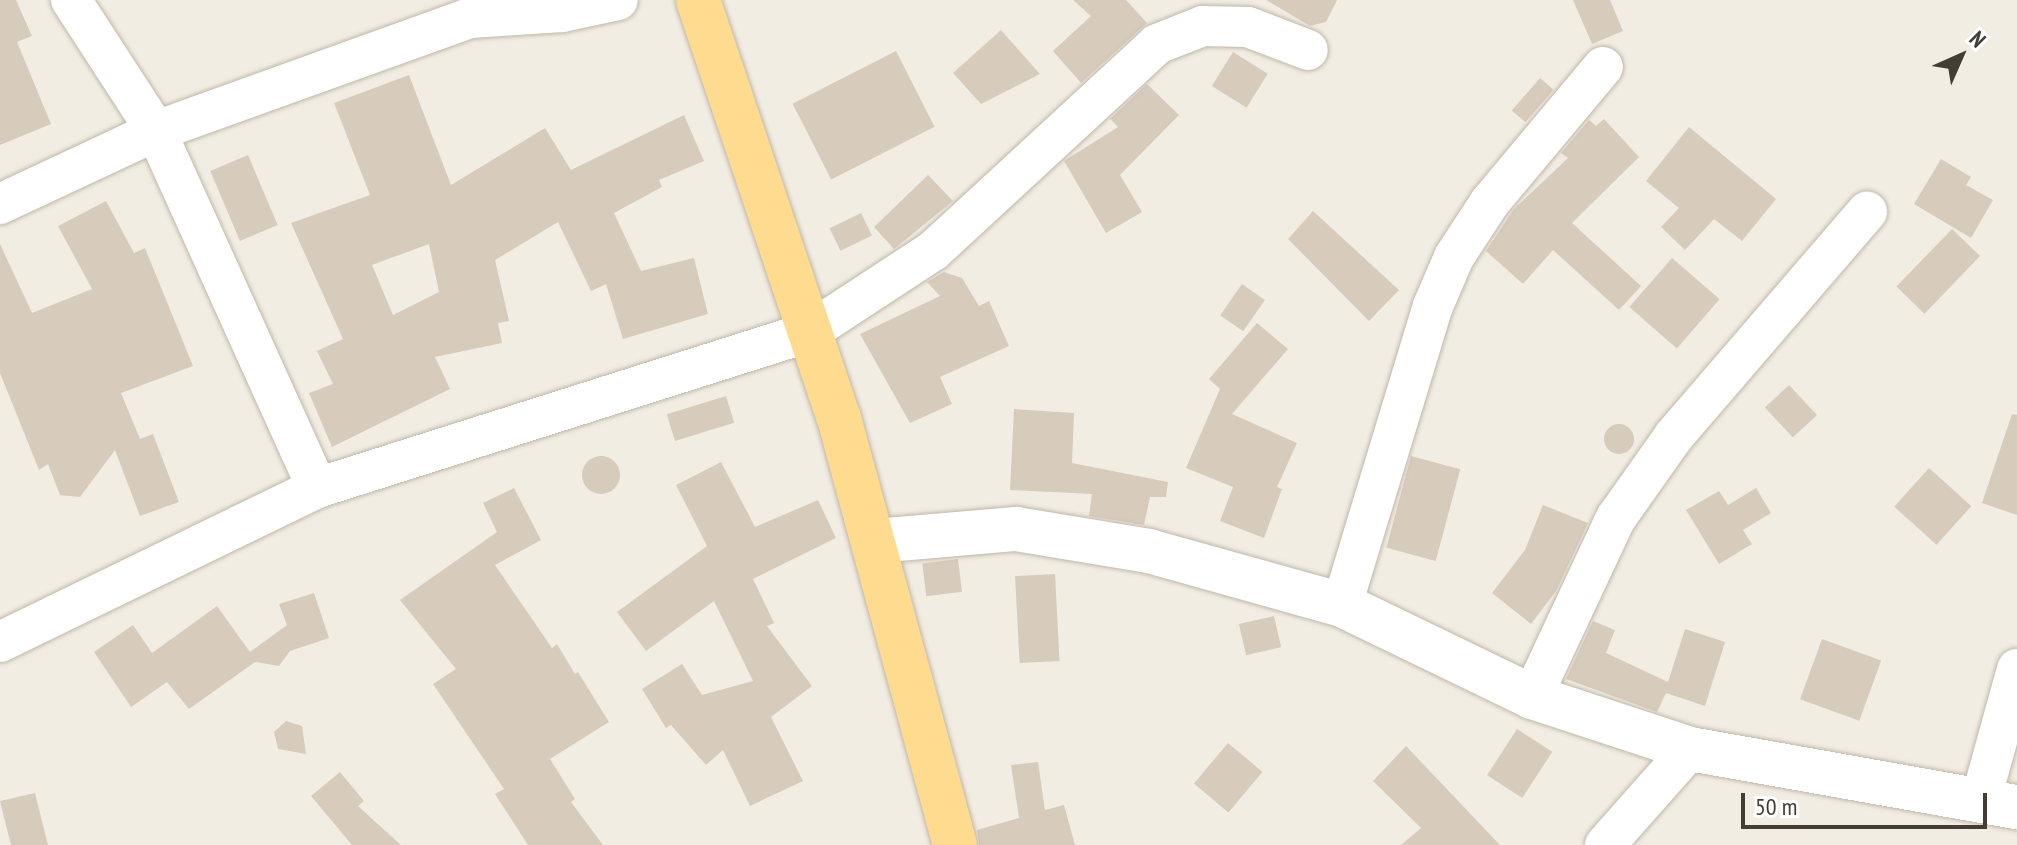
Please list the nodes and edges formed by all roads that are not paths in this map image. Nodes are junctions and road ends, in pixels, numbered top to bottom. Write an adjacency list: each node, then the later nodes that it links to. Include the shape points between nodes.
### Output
1 (71, 0): 7 (street)
2 (618, 0): 4 (street, via 562,12)
3 (698, 0): 10 (main road)
4 (466, 9): 7 (street)
5 (1308, 50): 10 (street, via 1248,27 1203,26 1157,44 933,251)
6 (1603, 67): 13 (street, via 1490,202 1454,257 1433,306)
7 (156, 131): 8 (street); 11 (street)
8 (0, 204)
9 (1867, 212): 16 (street, via 1674,436 1616,518)
10 (809, 332): 11 (street); 12 (main road)
11 (317, 488): 14 (street)
12 (875, 541): 13 (street, via 1016,529 1149,551); 19 (main road)
13 (1342, 605): 16 (street)
14 (0, 642)
15 (2017, 669): 18 (street)
16 (1532, 697): 17 (street)
17 (1690, 749): 18 (street); 20 (street)
18 (1999, 803)
19 (955, 845)
20 (1605, 845)

